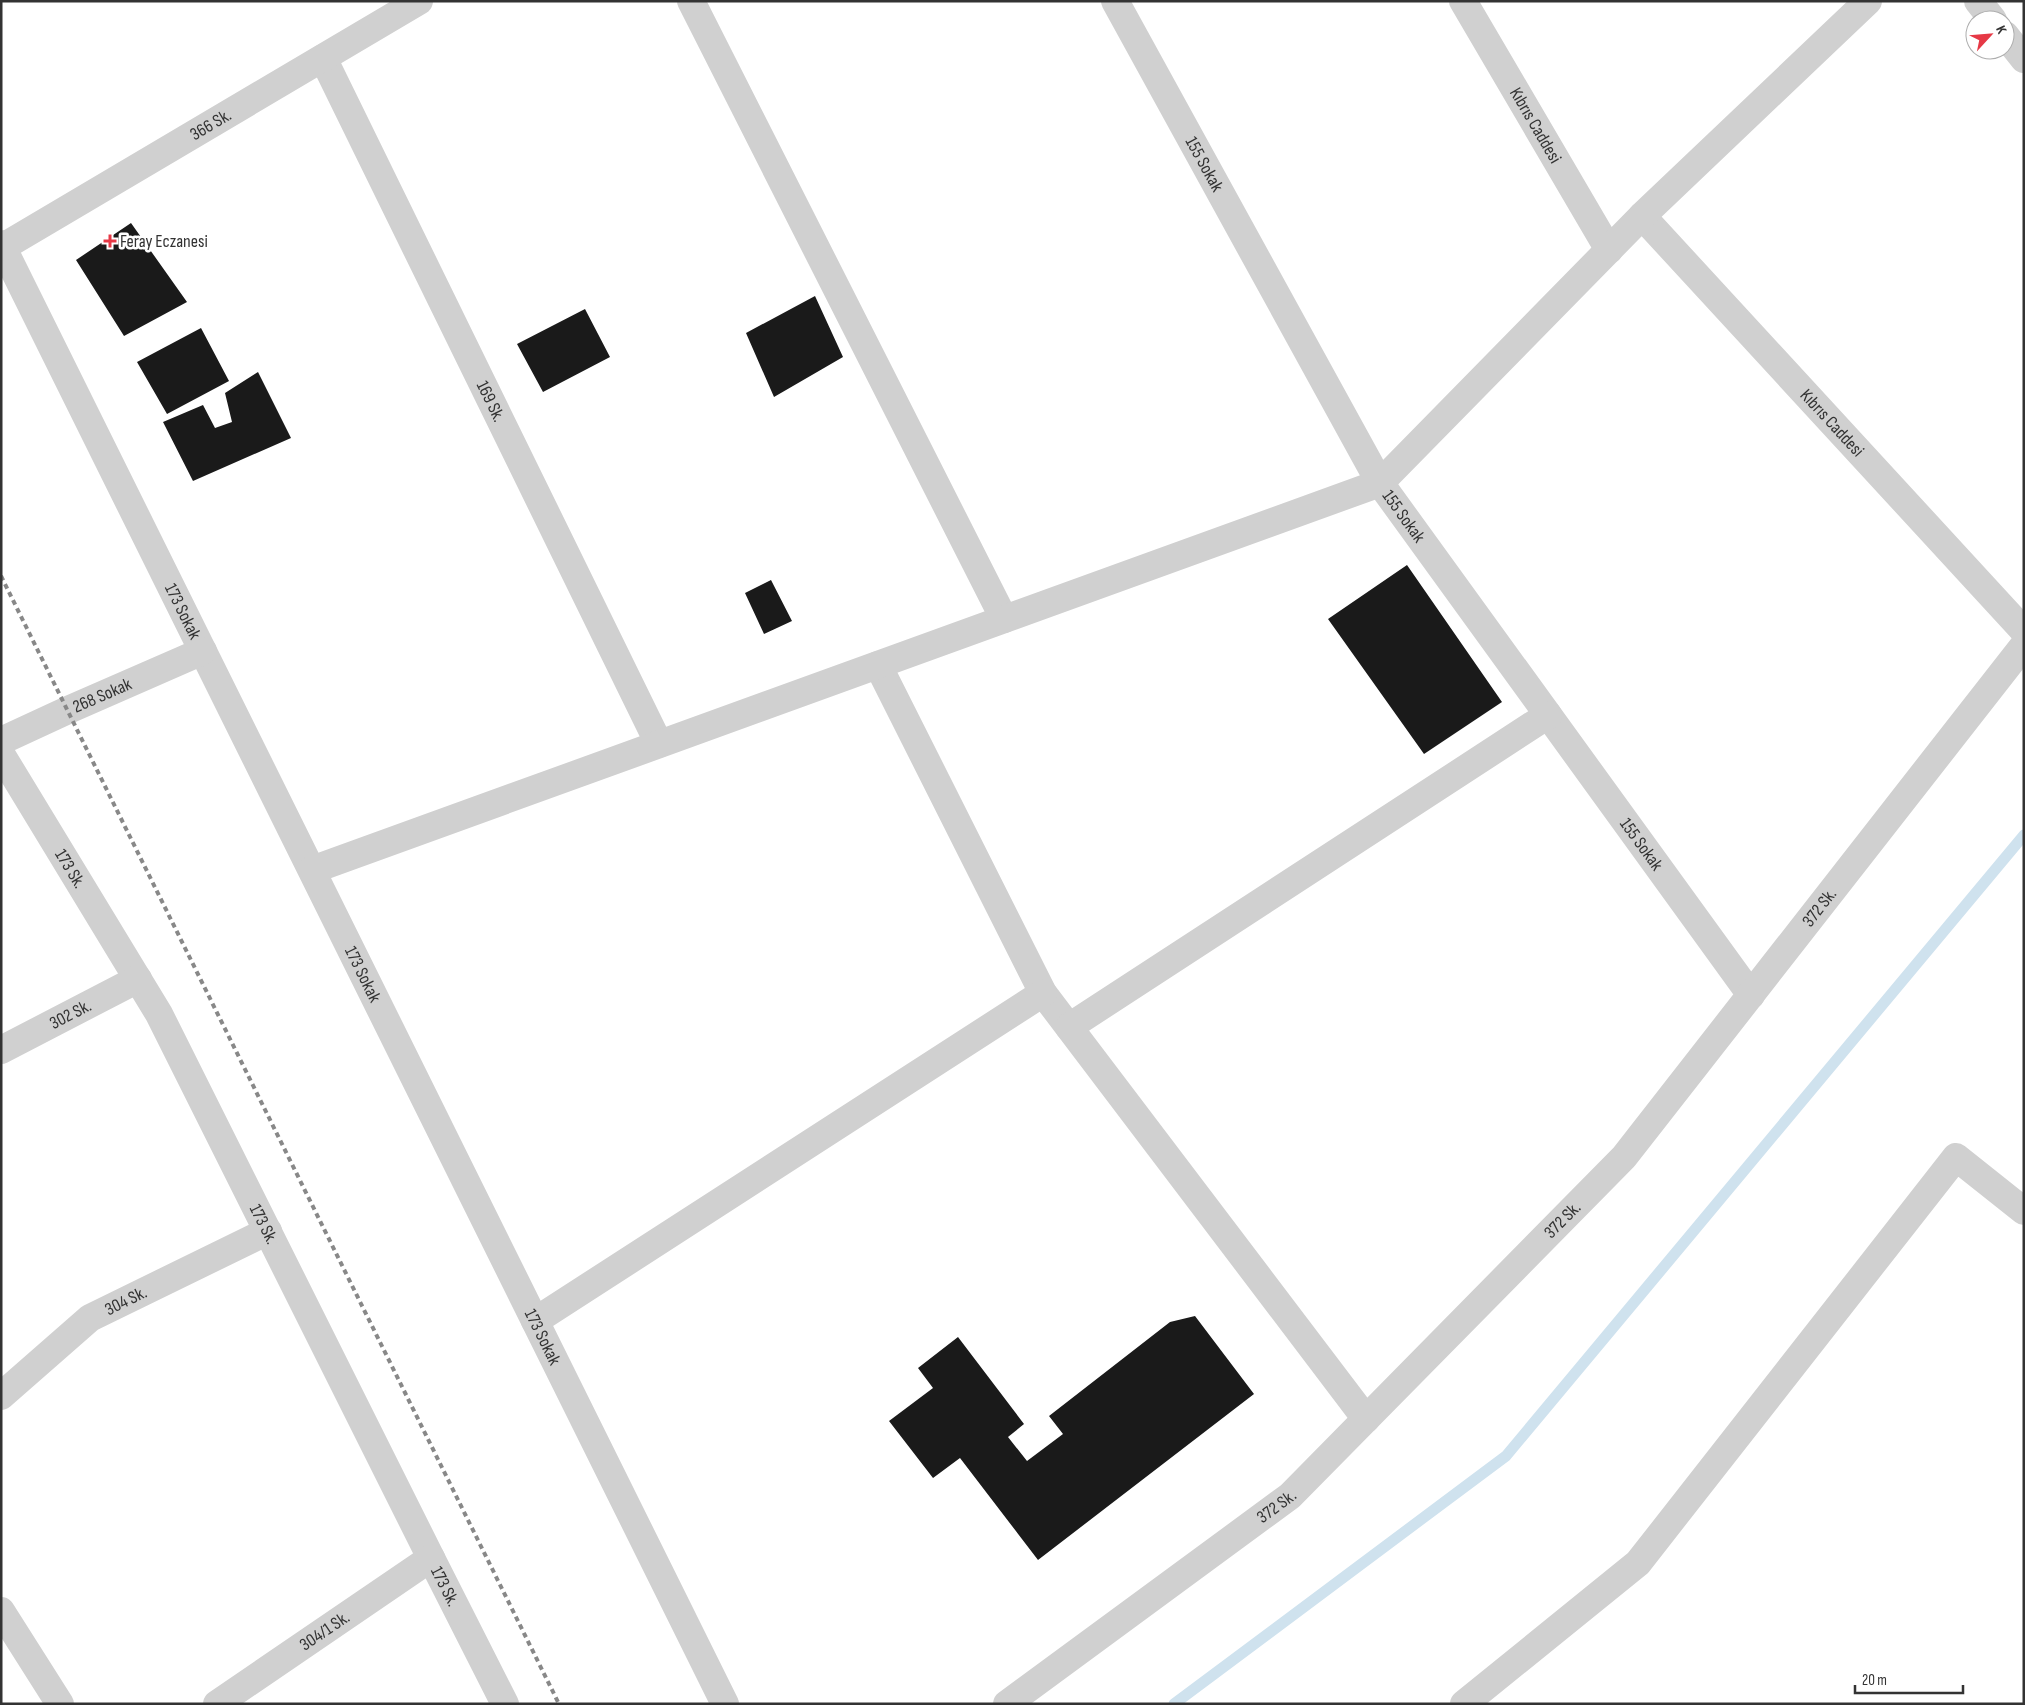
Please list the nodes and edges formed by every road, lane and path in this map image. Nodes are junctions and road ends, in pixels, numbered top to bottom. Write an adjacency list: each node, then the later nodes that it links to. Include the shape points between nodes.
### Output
1 (419, 1): 7 (street, 366 Sk.)
2 (691, 1): 13 (street)
3 (1115, 1): 12 (street, 155 Sokak)
4 (1463, 1): 11 (street, Kıbrıs Caddesi)
5 (1864, 3): 9 (street)
6 (2015, 48): 8 (street)
7 (323, 58): 10 (street, 366 Sk.); 20 (street, 169 Sk.)
8 (2024, 59)
9 (1642, 216): 11 (street); 14 (street, Kıbrıs Caddesi)
10 (2, 245): 16 (street, 173 Sokak)
11 (1609, 250): 12 (street)
12 (1380, 482): 13 (street); 18 (street, 155 Sokak)
13 (1004, 619): 17 (street)
14 (2024, 631)
15 (2024, 645): 25 (street, 372 Sk.)
16 (203, 652): 19 (street, 268 Sokak); 22 (street, 173 Sokak)
17 (878, 665): 20 (street); 24 (street)
18 (1548, 715): 25 (street, 155 Sokak); 26 (street)
19 (1, 741)
20 (659, 744): 22 (street)
21 (1, 754): 23 (street, 173 Sk.)
22 (312, 870): 30 (street, 173 Sokak)
23 (138, 979): 27 (street, 302 Sk.); 29 (street, 173 Sk., via 159,1014)
24 (1043, 993): 26 (street); 30 (street)
25 (1751, 995): 32 (street, 372 Sk., via 1624,1157)
26 (1069, 1027): 32 (street)
27 (1, 1050)
28 (2024, 1211): 40 (street, via 1956,1156 1638,1563)
29 (268, 1231): 31 (street, 304 Sk., via 90,1318); 33 (street, 173 Sk.)
30 (535, 1321): 38 (street, 173 Sokak)
31 (1, 1396)
32 (1366, 1419): 39 (street, 372 Sk., via 1290,1496)
33 (431, 1558): 36 (street, 304/1 Sk.); 37 (street, 173 Sk.)
34 (1, 1611): 35 (street)
35 (60, 1704)
36 (217, 1704)
37 (505, 1704)
38 (725, 1704)
39 (1007, 1704)
40 (1464, 1704)

